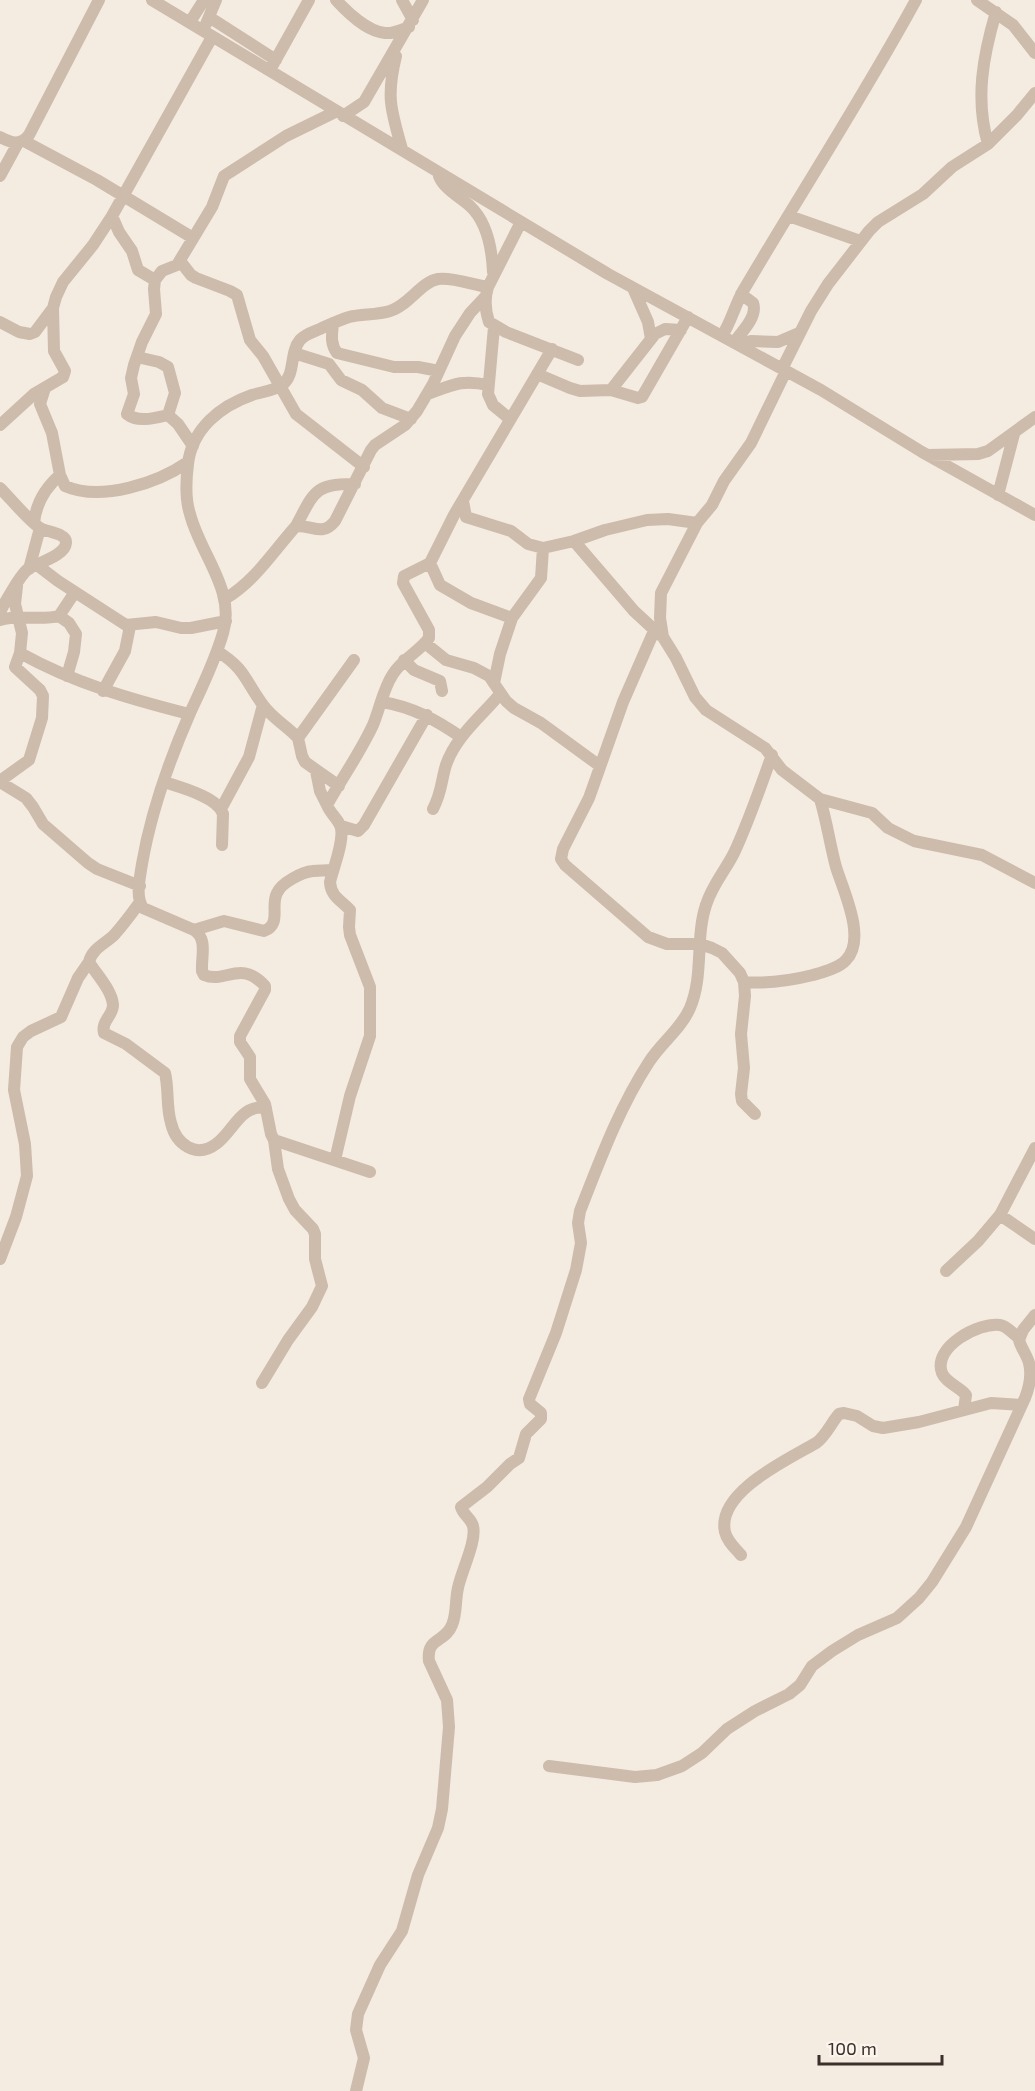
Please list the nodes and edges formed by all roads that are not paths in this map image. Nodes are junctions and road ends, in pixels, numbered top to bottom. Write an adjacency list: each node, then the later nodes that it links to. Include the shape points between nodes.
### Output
1 (99, 0): 24 (street, via 47,103)
2 (152, 0): 13 (street)
3 (204, 0): 13 (street)
4 (216, 0): 12 (street)
5 (309, 0): 20 (street)
6 (336, 0): 15 (street, via 351,15)
7 (402, 0): 14 (street)
8 (423, 0): 14 (street)
9 (977, 0): 11 (street)
10 (913, 2): 33 (street)
11 (996, 12): 18 (street); 25 (street, via 982,77 981,105)
12 (209, 17): 16 (street); 20 (street)
13 (190, 22): 16 (street)
14 (411, 23): 15 (street, via 392,33); 17 (street)
15 (381, 33): 19 (street)
16 (207, 34): 20 (street); 30 (street)
17 (399, 45): 19 (street); 26 (street, via 390,105)
18 (1035, 53)
19 (387, 63): 22 (street, via 364,102)
20 (273, 65): 22 (street)
21 (1035, 93): 25 (street)
22 (339, 114): 26 (street); 35 (street, via 286,136 224,176 212,207)
23 (0, 137): 24 (street)
24 (21, 142): 28 (street); 30 (street)
25 (988, 144): 36 (street, via 952,167 914,201 878,222)
26 (402, 149): 27 (street)
27 (439, 172): 29 (street); 31 (street, via 441,180)
28 (0, 176)
29 (470, 192): 31 (street); 34 (street)
30 (123, 195): 32 (street); 35 (street)
31 (469, 205): 38 (street, via 483,226)
32 (112, 216): 39 (street, via 132,251 135,266); 43 (street, via 63,282)
33 (789, 216): 36 (street); 42 (street)
34 (521, 222): 38 (street); 40 (street)
35 (193, 238): 37 (street)
36 (860, 241): 49 (street)
37 (180, 261): 39 (street); 62 (street, via 196,278 237,295 250,340)
38 (494, 275): 41 (street)
39 (155, 280): 55 (street, via 156,314)
40 (633, 288): 44 (street); 51 (street)
41 (486, 292): 46 (street, via 438,279 390,311); 47 (street, via 486,312); 57 (street)
42 (741, 294): 50 (street); 52 (street, via 753,303 754,309)
43 (53, 308): 45 (street, via 30,334); 63 (street, via 54,351 64,374)
44 (688, 317): 48 (street); 50 (street)
45 (0, 322)
46 (333, 323): 54 (street, via 301,338); 57 (street, via 332,341 337,353 394,367)
47 (494, 327): 53 (street); 61 (street)
48 (681, 330): 51 (street, via 665,329); 64 (street, via 642,397)
49 (799, 333): 52 (street, via 778,342); 58 (street)
50 (722, 336): 52 (street)
51 (651, 339): 64 (street, via 621,380)
52 (736, 343): 58 (street)
53 (552, 349): 56 (street); 59 (street)
54 (294, 353): 62 (street, via 287,380); 68 (street, via 328,364 341,380 362,390 382,408)
55 (137, 357): 66 (street, via 168,367 175,393); 66 (street, via 131,378 134,394 129,417)
56 (578, 360)
57 (441, 367): 60 (street); 65 (street)
58 (784, 370): 74 (street); 84 (street, via 751,443)
59 (537, 374): 64 (street, via 580,391); 69 (street)
60 (457, 383): 61 (street); 65 (street)
61 (488, 385): 69 (street, via 493,405)
62 (280, 387): 72 (street, via 241,399 216,414 204,425); 75 (street, via 296,414)
63 (45, 388): 70 (street); 78 (street, via 40,404 52,433)
64 (617, 392)
65 (428, 394): 68 (street)
66 (168, 415): 72 (street)
67 (1035, 417): 71 (street)
68 (411, 419): 73 (street)
69 (510, 419): 83 (street, via 463,501)
70 (0, 425)
71 (1014, 434): 74 (street, via 978,454); 81 (street)
72 (193, 446): 76 (street)
73 (371, 450): 75 (street); 77 (street)
74 (927, 455): 81 (street)
75 (352, 457): 77 (street)
76 (188, 462): 78 (street, via 160,479 102,492 68,487); 93 (street, via 189,513)
77 (364, 467): 79 (street)
78 (60, 475): 85 (street, via 37,506)
79 (355, 484): 86 (street, via 332,484 318,491); 86 (street, via 330,527 323,530)
80 (0, 488): 85 (street)
81 (998, 495): 82 (street)
82 (1035, 515)
83 (460, 516): 88 (street, via 511,531 528,544); 89 (street)
84 (697, 523): 87 (street, via 647,520); 101 (street, via 660,593)
85 (37, 526): 90 (street); 90 (street, via 64,537 66,545 49,560)
86 (296, 526): 93 (street, via 259,572)
87 (574, 541): 88 (street); 101 (street, via 610,585)
88 (543, 548): 97 (street, via 541,578)
89 (430, 563): 97 (street, via 440,585 471,603); 102 (street, via 404,576 403,583 429,630)
90 (33, 567): 91 (street); 92 (street)
91 (17, 586): 94 (street); 95 (street)
92 (75, 592): 96 (street); 100 (street)
93 (225, 599): 99 (street)
94 (2, 604): 95 (street)
95 (16, 614): 96 (street); 98 (street); 104 (street, via 22,633)
96 (59, 616): 108 (street, via 76,634)
97 (512, 618): 110 (street)
98 (0, 621)
99 (226, 621): 100 (street, via 181,628 156,622); 103 (street)
100 (130, 626): 111 (street, via 125,651)
101 (659, 634): 120 (street, via 706,710); 121 (street, via 623,702)
102 (425, 643): 106 (street); 107 (street)
103 (217, 651): 115 (street, via 240,668); 116 (street)
104 (20, 653): 108 (street); 123 (street, via 15,667 40,690 42,718 29,760)
105 (354, 660): 119 (street)
106 (404, 660): 109 (street, via 414,670); 114 (street, via 387,682)
107 (446, 660): 109 (street); 110 (street, via 482,671)
108 (67, 676): 111 (street)
109 (436, 678): 112 (street)
110 (494, 683): 113 (street)
111 (103, 691): 116 (street)
112 (442, 691)
113 (500, 694): 118 (street); 121 (street, via 514,708)
114 (382, 702): 117 (street); 125 (street)
115 (263, 705): 119 (street); 128 (street, via 249,757)
116 (189, 714): 124 (street)
117 (427, 715): 118 (street); 130 (street, via 364,825 358,831)
118 (461, 737): 129 (street, via 447,764)
119 (298, 738): 122 (street, via 302,756)
120 (772, 755): 126 (street, via 782,770); 137 (street, via 745,829 706,903)
121 (600, 766): 137 (street, via 561,859 648,937 667,944)
122 (316, 771): 125 (street); 127 (street)
123 (0, 781): 134 (street, via 26,798 43,824 88,863)
124 (164, 782): 128 (street, via 197,794); 134 (street, via 150,824)
125 (339, 786): 127 (street)
126 (820, 800): 133 (street, via 872,813 888,828 914,841 982,855); 139 (street, via 836,867 852,911 852,950 841,965 819,973 777,983)
127 (327, 805): 130 (street)
128 (221, 809): 131 (street)
129 (433, 809)
130 (341, 826): 132 (street, via 340,846)
131 (222, 845)
132 (332, 870): 136 (street, via 305,873 279,889 274,901 275,920 269,929 224,921); 144 (street, via 330,890 350,910 350,935 371,995 370,1036)
133 (1035, 883)
134 (140, 886): 135 (street)
135 (140, 902): 136 (street, via 143,908); 138 (street, via 113,936 92,953)
136 (201, 930): 140 (street, via 204,975 244,973 265,986 240,1036 250,1057 250,1078 259,1093)
137 (699, 944): 139 (street, via 722,953); 157 (street, via 698,983 689,1009 649,1062 621,1111 580,1211 576,1270 529,1399 541,1413 541,1419 526,1434 519,1458 461,1507 473,1523 474,1534 452,1624 429,1647 428,1654 447,1700 442,1809 402,1930 357,2014 356,2030 363,2058)
138 (89, 962): 140 (street, via 113,1005 104,1023 104,1033 165,1073 171,1126 184,1146 213,1147 236,1120); 148 (street, via 61,1017 31,1031 17,1047 14,1090 27,1176)
139 (744, 982): 141 (street, via 741,1094 742,1101)
140 (261, 1108): 142 (street)
141 (755, 1114)
142 (274, 1140): 144 (street); 152 (street, via 278,1169 289,1199 315,1234 315,1259 322,1286)
143 (1035, 1148): 146 (street)
144 (335, 1160): 145 (street)
145 (370, 1172)
146 (1000, 1215): 147 (street); 149 (street)
147 (1035, 1239)
148 (0, 1259)
149 (946, 1271)
150 (1035, 1314): 151 (street)
151 (1019, 1338): 153 (street, via 1030,1372 1028,1391); 154 (street, via 997,1325 966,1334 951,1344 941,1367 945,1378 966,1395)
152 (262, 1383)
153 (1021, 1405): 154 (street, via 991,1403); 156 (street, via 966,1527 925,1591 897,1618 832,1651 812,1666 789,1694 727,1729 682,1766 657,1775 635,1777)
154 (964, 1410): 155 (street, via 883,1428 849,1414 839,1414 817,1442 782,1460 734,1500 726,1516 725,1533)
155 (741, 1555)
156 (549, 1766)
157 (356, 2091)

